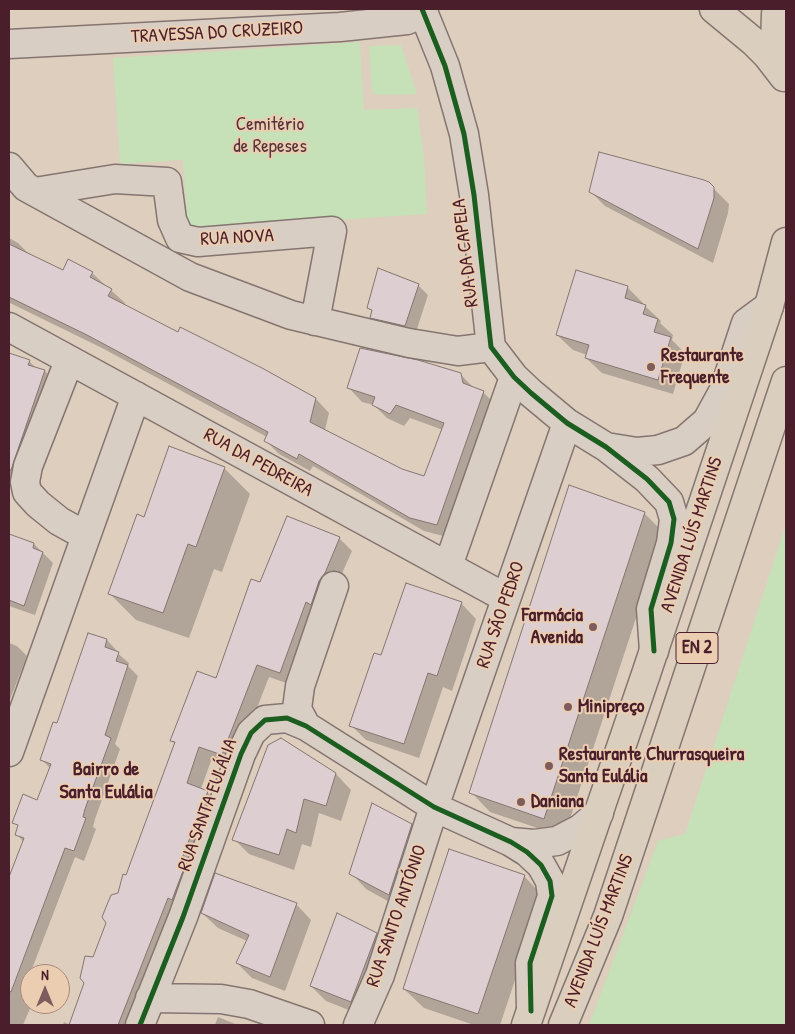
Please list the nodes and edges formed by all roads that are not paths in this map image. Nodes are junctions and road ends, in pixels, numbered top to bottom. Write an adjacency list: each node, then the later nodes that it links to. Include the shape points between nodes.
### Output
1 (714, 9): 5 (main road, via 761,48)
2 (778, 9): 5 (main road, via 775,46)
3 (423, 11): 4 (street, TRAVESSA DO CRUZEIRO, via 407,20 340,27); 12 (street, RUA DA CAPELA, via 445,66 464,134)
4 (9, 44)
5 (785, 79)
6 (9, 167): 7 (street, RUA NOVA, via 26,187)
7 (35, 192): 10 (street, RUA NOVA, via 190,277); 10 (street, RUA NOVA, via 115,179 167,182 172,220 180,238 198,242 332,231)
8 (786, 242): 9 (main road, AVENIDA LUÍS MARTINS / EN 2)
9 (769, 306): 18 (street, via 746,323 724,390 708,421 684,441 658,450 637,452); 23 (main road, AVENIDA LUÍS MARTINS / EN 2)
10 (315, 321): 12 (street, RUA NOVA, via 458,351)
11 (9, 327): 13 (street, RUA DA PEDREIRA)
12 (491, 347): 14 (street)
13 (70, 360): 16 (street, RUA DA PEDREIRA); 19 (street, via 28,466 25,482 27,492 38,504)
14 (514, 377): 17 (street); 20 (street)
15 (786, 381): 34 (main road, AVENIDA LUÍS MARTINS / EN 2, via 608,916)
16 (136, 396): 19 (street); 20 (street, RUA DA PEDREIRA)
17 (567, 423): 18 (street); 22 (street, RUA SÃO PEDRO)
18 (606, 447): 23 (street, via 647,479 669,502 674,519 671,543 651,609)
19 (86, 536): 25 (street)
20 (448, 566): 22 (street, RUA DA PEDREIRA)
21 (334, 586): 24 (street, via 300,686 297,709)
22 (506, 598): 26 (street, RUA SÃO PEDRO)
23 (654, 651): 27 (main road, AVENIDA LUÍS MARTINS / EN 2)
24 (306, 726): 26 (street, RUA SANTA EULÁLIA); 29 (street, RUA SANTA EULÁLIA, via 287,718 265,720 251,733)
25 (9, 752)
26 (434, 807): 28 (street, RUA SANTA EULÁLIA); 33 (street, RUA SANTO ANTÓNIO, via 380,975)
27 (599, 813): 28 (street, via 580,829 557,841); 30 (main road, AVENIDA LUÍS MARTINS / EN 2)
28 (511, 842): 30 (street, via 541,865 550,881 552,896 530,963)
29 (150, 998): 31 (street, RUA SANTA EULÁLIA); 32 (street, via 221,999 249,1004)
30 (528, 1018)
31 (140, 1025)
32 (310, 1025)
33 (358, 1025)
34 (563, 1025)

